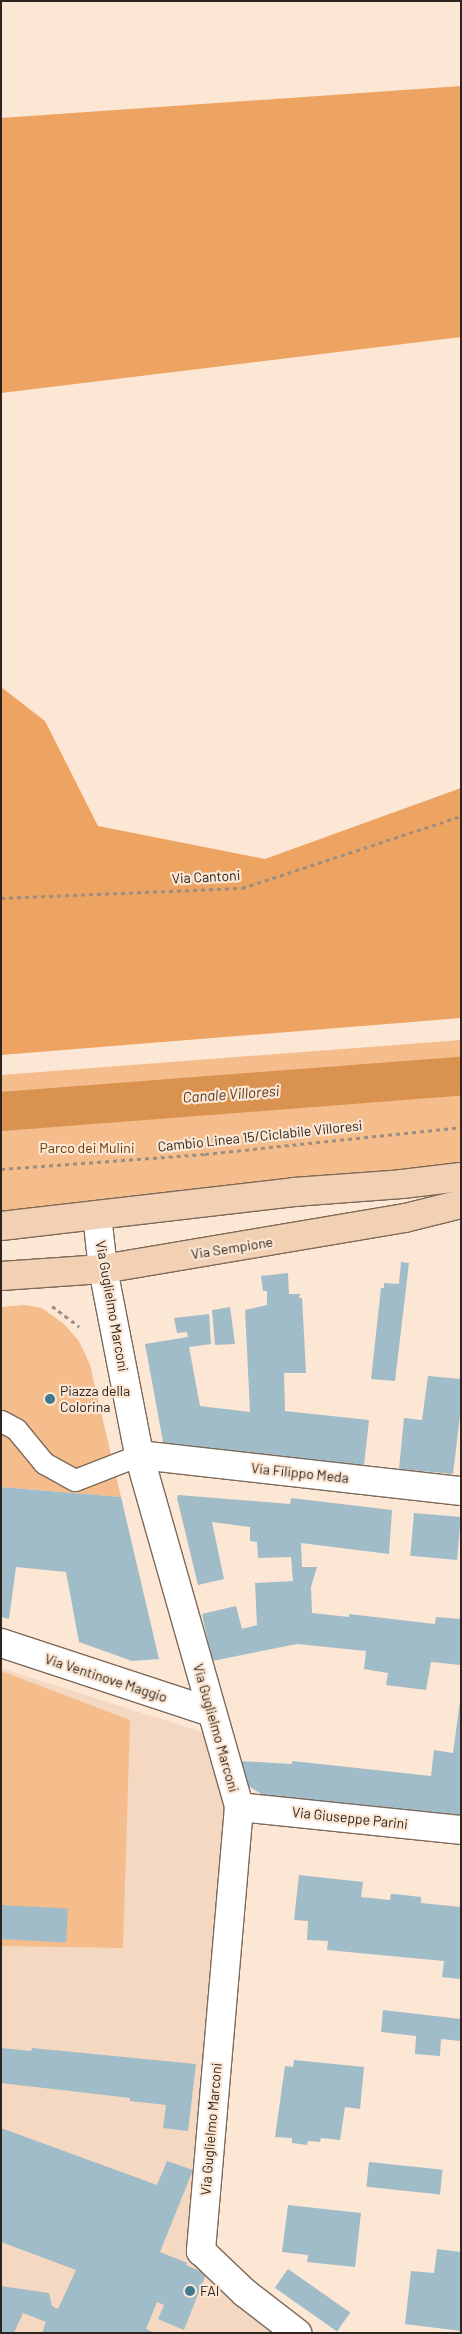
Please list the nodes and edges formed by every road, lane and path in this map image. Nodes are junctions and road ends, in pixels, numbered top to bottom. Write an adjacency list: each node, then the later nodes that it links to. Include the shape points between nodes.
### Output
1 (461, 816): 2 (path, Via Cantoni, via 242,888)
2 (1, 898)
3 (461, 1127): 4 (path, Cambio Linea 15/Ciclabile Villoresi, via 206,1154)
4 (1, 1170)
5 (461, 1177): 7 (main road)
6 (461, 1204): 9 (main road, Via Sempione, via 396,1220)
7 (97, 1215): 8 (main road); 9 (street, Via Guglielmo Marconi)
8 (1, 1226)
9 (103, 1269): 10 (main road, Via Sempione); 14 (street, Via Guglielmo Marconi)
10 (1, 1276)
11 (50, 1305): 12 (path)
12 (83, 1330)
13 (1, 1421): 14 (lane, via 16,1429 44,1462 74,1480)
14 (139, 1455): 15 (street, Via Filippo Meda); 17 (street, Via Guglielmo Marconi)
15 (461, 1491)
16 (1, 1643): 17 (street, Via Ventinove Maggio)
17 (211, 1712): 18 (street, Via Guglielmo Marconi)
18 (239, 1807): 19 (street, Via Giuseppe Parini); 20 (street, Via Guglielmo Marconi, via 201,2251 245,2292)
19 (461, 1830)
20 (298, 2333)

